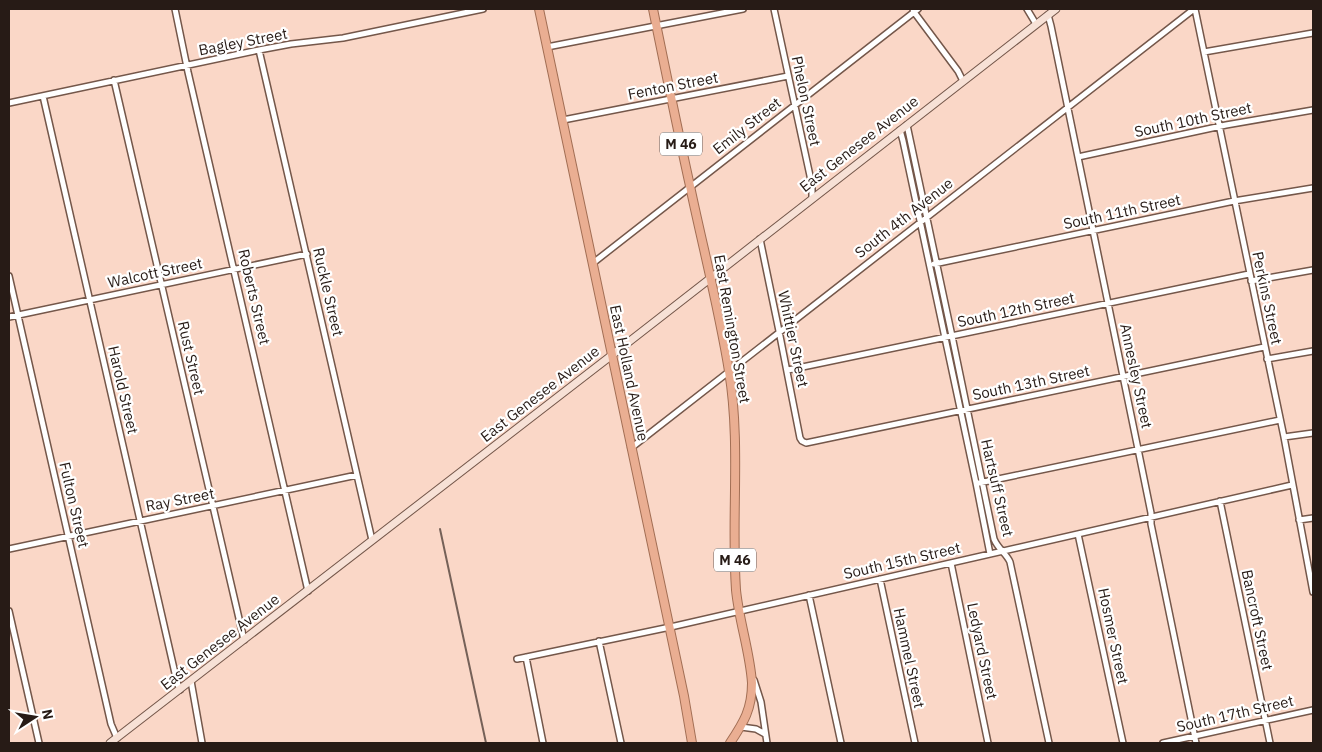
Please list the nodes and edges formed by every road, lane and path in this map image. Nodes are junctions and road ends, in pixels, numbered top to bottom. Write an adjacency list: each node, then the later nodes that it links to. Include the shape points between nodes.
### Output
1 (175, 9): 18 (street, Roberts Street)
2 (483, 9): 16 (street, Bagley Street, via 343,38)
3 (539, 9): 15 (highway, East Holland Avenue)
4 (653, 9): 13 (highway, East Remington Street / M 46)
5 (743, 9): 13 (street)
6 (774, 9): 19 (street, Phelon Street)
7 (1027, 9): 12 (street)
8 (1056, 9): 11 (main road, East Genesee Avenue)
9 (1194, 9): 17 (street, Perkins Street); 26 (street, South 4th Avenue)
10 (915, 10): 21 (street); 25 (street, Emily Street)
11 (1048, 15): 12 (main road, East Genesee Avenue); 26 (street, Annesley Street)
12 (1036, 24): 21 (main road, East Genesee Avenue)
13 (656, 26): 15 (street); 23 (highway, East Remington Street / M 46)
14 (1313, 33): 17 (street)
15 (547, 48): 28 (highway, East Holland Avenue)
16 (260, 50): 18 (street, Bagley Street); 41 (street, Ruckle Street)
17 (1204, 52): 30 (street, Perkins Street)
18 (187, 66): 20 (street, Bagley Street); 45 (street, Roberts Street)
19 (788, 76): 23 (street, Fenton Street); 25 (street, Phelon Street)
20 (114, 80): 22 (street, Bagley Street); 51 (street, Rust Street)
21 (964, 81): 29 (main road, East Genesee Avenue)
22 (43, 96): 24 (street, Bagley Street); 52 (street, Harold Street)
23 (672, 99): 28 (street, Fenton Street); 33 (highway, East Remington Street / M 46)
24 (9, 103)
25 (794, 106): 33 (street, Emily Street); 35 (street, Phelon Street)
26 (1067, 107): 32 (street, Annesley Street); 37 (street, South 4th Avenue)
27 (1313, 110): 30 (street, South 10th Street)
28 (563, 120): 43 (highway, East Holland Avenue)
29 (907, 125): 31 (main road, East Genesee Avenue); 37 (street, Hartsuff Street)
30 (1219, 127): 32 (street, South 10th Street); 36 (street, Perkins Street)
31 (900, 130): 35 (main road, East Genesee Avenue); 38 (street, Hartsuff Street)
32 (1078, 158): 39 (street, Annesley Street)
33 (690, 186): 43 (street, Emily Street); 49 (highway, East Remington Street / M 46)
34 (1313, 188): 36 (street, South 11th Street)
35 (812, 198): 40 (main road, East Genesee Avenue)
36 (1234, 201): 39 (street, South 11th Street); 47 (street, Perkins Street)
37 (926, 217): 38 (street, South 4th Avenue); 42 (street, Hartsuff Street)
38 (921, 221): 44 (street, Hartsuff Street); 56 (street, South 4th Avenue)
39 (1093, 231): 42 (street, South 11th Street); 53 (street, Annesley Street)
40 (760, 239): 49 (main road, East Genesee Avenue); 56 (street, Whittier Street)
41 (306, 254): 45 (street, Walcott Street); 73 (street, Ruckle Street)
42 (936, 263): 44 (street); 57 (street, Hartsuff Street)
43 (593, 264): 61 (highway, East Holland Avenue)
44 (930, 264): 58 (street, Hartsuff Street)
45 (234, 269): 51 (street, Walcott Street); 76 (street, Roberts Street)
46 (1313, 270): 50 (street)
47 (1249, 274): 50 (street, Perkins Street); 53 (street, South 12th Street)
48 (9, 276): 54 (street, Fulton Street)
49 (710, 278): 61 (main road, East Genesee Avenue); 64 (highway, East Remington Street / M 46)
50 (1251, 281): 59 (street, Perkins Street)
51 (162, 284): 52 (street, Walcott Street); 78 (street, Rust Street)
52 (89, 300): 54 (street, Walcott Street); 82 (street, Harold Street)
53 (1108, 304): 57 (street, South 12th Street); 65 (street, Annesley Street)
54 (18, 315): 55 (street, Walcott Street); 84 (street, Fulton Street)
55 (9, 317)
56 (779, 331): 63 (street, Whittier Street); 64 (street, South 4th Avenue)
57 (952, 336): 58 (street, South 12th Street); 66 (street, Hartsuff Street)
58 (945, 338): 63 (street, South 12th Street); 66 (street, Hartsuff Street)
59 (1264, 347): 62 (street, Perkins Street); 65 (street, South 13th Street)
60 (1313, 351): 62 (street)
61 (612, 355): 71 (highway, East Holland Avenue); 85 (main road, East Genesee Avenue)
62 (1267, 359): 67 (street, Perkins Street)
63 (788, 370): 70 (street, Whittier Street, via 800,438)
64 (729, 371): 71 (street, South 4th Avenue); 95 (highway, East Remington Street / M 46, via 735,422 735,560)
65 (1123, 377): 66 (street, South 13th Street); 72 (street, Annesley Street)
66 (964, 410): 70 (street, South 13th Street); 74 (street, Hartsuff Street)
67 (1280, 420): 69 (street, Perkins Street); 72 (street)
68 (1313, 432): 69 (street)
69 (1284, 437): 75 (street, Perkins Street)
70 (804, 443)
71 (631, 448): 96 (highway, East Holland Avenue)
72 (1138, 449): 74 (street); 79 (street, Annesley Street)
73 (357, 475): 76 (street, Ray Street); 85 (street, Ruckle Street)
74 (979, 483): 87 (street, Hartsuff Street, via 996,545); 88 (street, Hartsuff Street)
75 (1292, 485): 77 (street, South 15th Street); 81 (street, Perkins Street)
76 (286, 491): 78 (street, Ray Street); 91 (street, Roberts Street)
77 (1220, 501): 79 (street, South 15th Street); 105 (street, Bancroft Street)
78 (213, 506): 82 (street, Ray Street); 97 (street, Rust Street)
79 (1151, 517): 83 (street, South 15th Street); 108 (street, Annesley Street)
80 (1313, 518): 81 (street)
81 (1300, 520): 92 (street, Perkins Street)
82 (140, 521): 84 (street, Ray Street); 103 (street, Harold Street)
83 (1078, 534): 87 (street, South 15th Street); 122 (street, Hosmer Street)
84 (68, 536): 86 (street, Ray Street); 109 (street, Fulton Street)
85 (372, 540): 91 (main road, East Genesee Avenue)
86 (9, 549)
87 (1002, 551): 88 (street, South 15th Street); 121 (street, Hartsuff Street, via 1010,562)
88 (990, 554): 89 (street, South 15th Street)
89 (950, 563): 90 (street, South 15th Street); 120 (street, Ledyard Street)
90 (880, 579): 93 (street, South 15th Street); 119 (street, Hammel Street)
91 (308, 590): 97 (main road, East Genesee Avenue)
92 (1313, 592)
93 (809, 595): 95 (street, South 15th Street); 118 (street)
94 (9, 611): 110 (street)
95 (739, 611): 96 (street, South 15th Street); 101 (highway, East Remington Street / M 46)
96 (669, 627): 98 (street, South 15th Street); 115 (highway, East Holland Avenue)
97 (244, 640): 102 (main road, East Genesee Avenue)
98 (599, 641): 99 (street, South 15th Street); 114 (street)
99 (526, 657): 100 (street, South 15th Street); 113 (street)
100 (517, 659)
101 (752, 675): 106 (highway, East Remington Street / M 46, via 750,706); 107 (street, via 761,702)
102 (191, 681): 103 (main road, East Genesee Avenue); 112 (street)
103 (180, 690): 109 (main road, East Genesee Avenue)
104 (1313, 710): 105 (street, South 17th Street)
105 (1265, 720): 108 (street, South 17th Street); 125 (street, Bancroft Street)
106 (741, 727): 107 (street); 116 (highway, East Remington Street / M 46)
107 (765, 734): 117 (street)
108 (1195, 736): 123 (street, South 17th Street); 124 (street, Annesley Street)
109 (117, 738): 111 (main road, East Genesee Avenue)
110 (39, 743)
111 (110, 743)
112 (202, 743)
113 (543, 743)
114 (621, 743)
115 (692, 743)
116 (730, 743)
117 (767, 743)
118 (840, 743)
119 (915, 743)
120 (988, 743)
121 (1049, 743)
122 (1123, 743)
123 (1163, 743)
124 (1196, 743)
125 (1270, 743)

